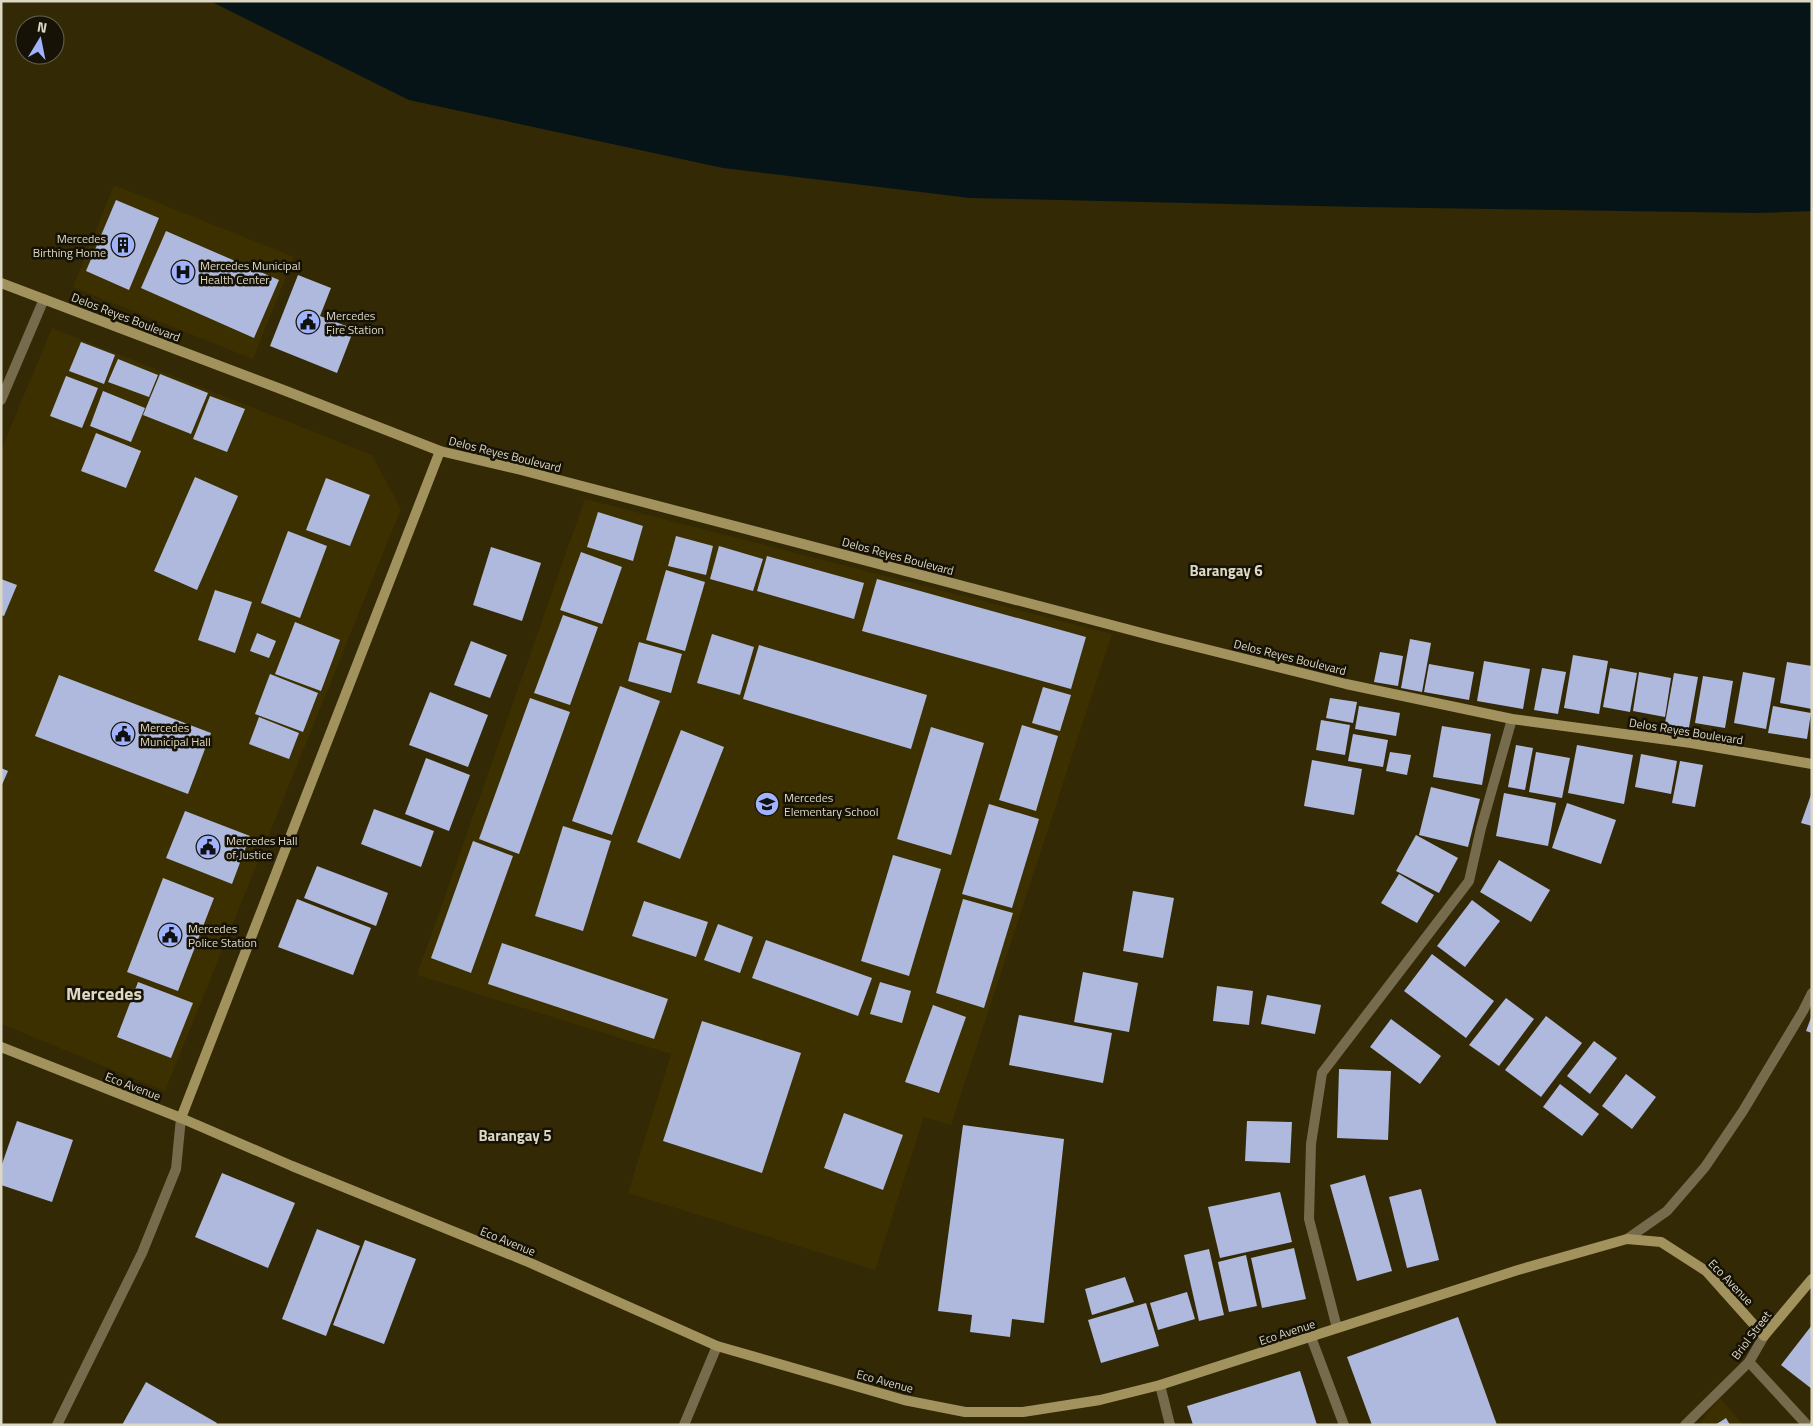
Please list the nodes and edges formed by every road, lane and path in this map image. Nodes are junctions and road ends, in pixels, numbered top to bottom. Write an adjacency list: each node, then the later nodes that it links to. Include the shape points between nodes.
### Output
1 (1, 283): 2 (street, Delos Reyes Boulevard)
2 (44, 300): 3 (street); 4 (street, Delos Reyes Boulevard)
3 (1, 400)
4 (440, 451): 5 (street, Delos Reyes Boulevard, via 1180,643 1346,684); 9 (street)
5 (1512, 719): 6 (street, Delos Reyes Boulevard, via 1691,743); 12 (street, via 1468,881 1322,1074 1310,1144 1310,1219)
6 (1812, 764)
7 (1812, 993): 10 (street, via 1743,1111 1704,1167 1668,1211)
8 (1, 1048): 9 (street, Eco Avenue)
9 (181, 1118): 15 (street, Eco Avenue, via 526,1261); 18 (street, via 176,1169 142,1253)
10 (1627, 1239): 12 (street, Eco Avenue); 13 (street, Eco Avenue, via 1661,1242 1706,1271)
11 (1812, 1279): 13 (street, Briol Street)
12 (1337, 1328): 14 (street, Eco Avenue)
13 (1764, 1336): 16 (street, Briol Street)
14 (1311, 1337): 17 (street, Eco Avenue); 21 (street)
15 (717, 1346): 17 (street, Eco Avenue, via 904,1400 965,1412 1023,1412 1100,1400); 19 (street)
16 (1749, 1362): 22 (street, Briol Street); 23 (street)
17 (1160, 1385): 20 (street)
18 (57, 1425)
19 (684, 1425)
20 (1170, 1425)
21 (1344, 1425)
22 (1685, 1425)
23 (1807, 1425)

